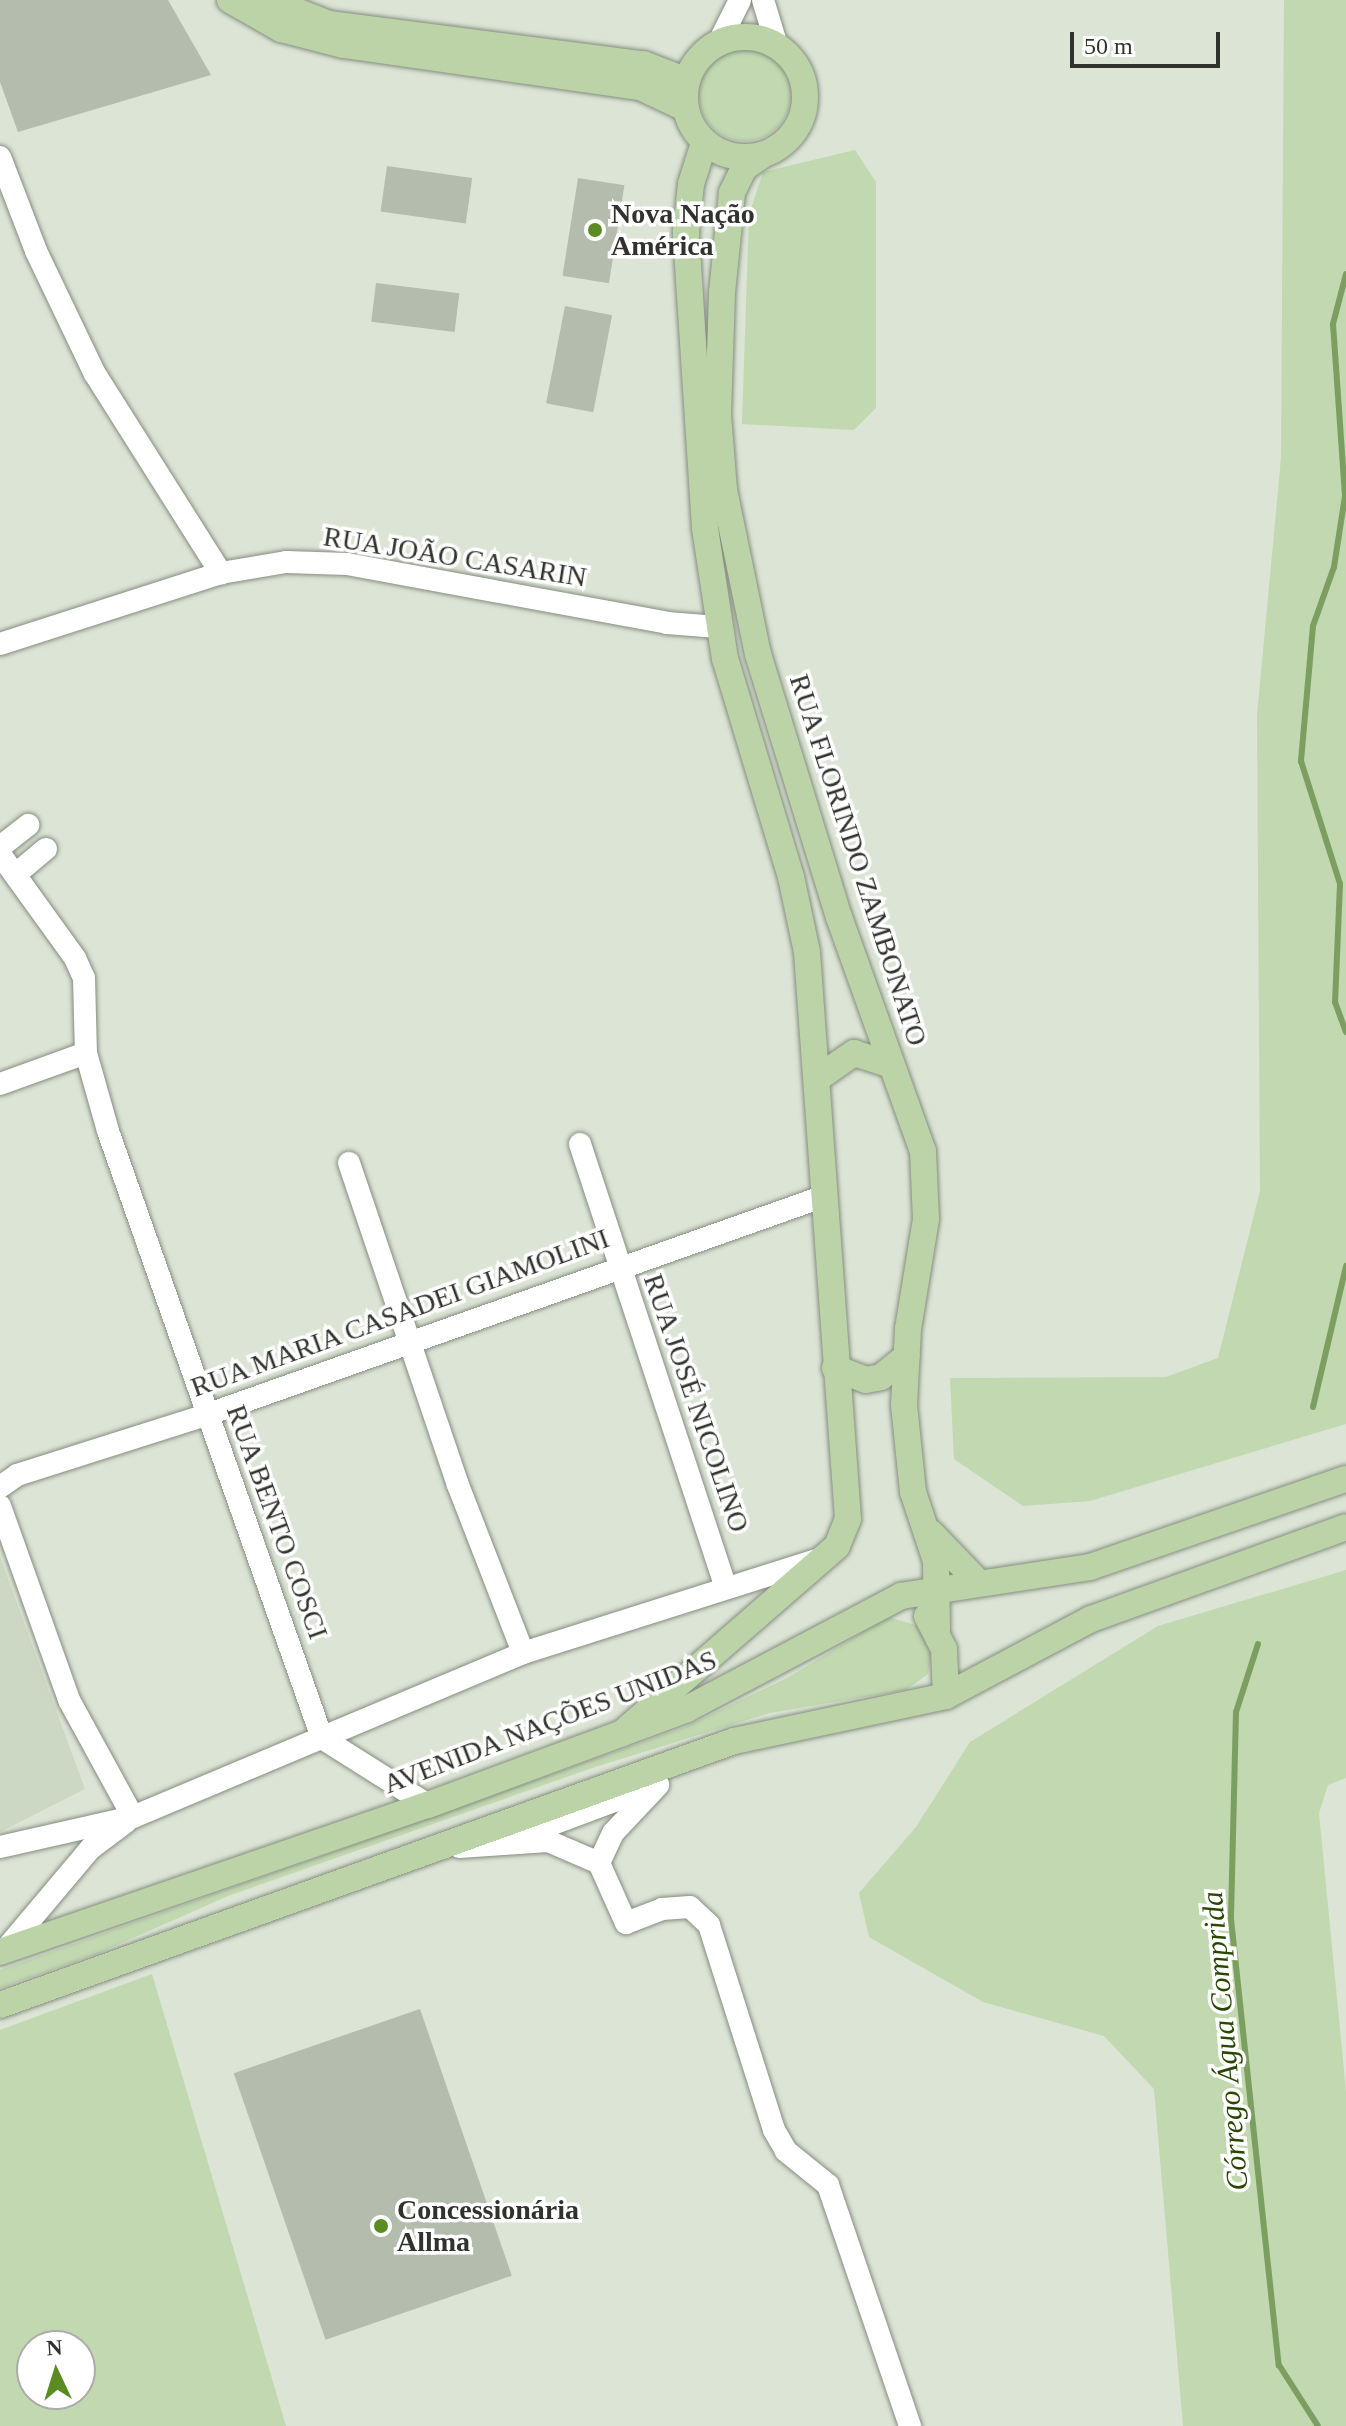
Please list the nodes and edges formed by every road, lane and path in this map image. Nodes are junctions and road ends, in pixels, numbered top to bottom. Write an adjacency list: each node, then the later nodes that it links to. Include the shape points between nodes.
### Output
1 (230, 0): 8 (main road, via 281,29 344,45 640,87)
2 (268, 0): 7 (main road, via 329,24 643,64)
3 (740, 0): 5 (street)
4 (763, 0): 6 (street)
5 (719, 42): 6 (main road, via 758,38); 7 (main road, via 702,53)
6 (777, 46): 10 (main road, via 802,76 803,115 780,147)
7 (687, 81): 8 (main road)
8 (685, 108): 9 (main road)
9 (704, 143): 10 (main road, via 731,156); 13 (main road, via 691,184 686,232 695,421)
10 (761, 156): 21 (main road, RUA FLORINDO ZAMBONATO, via 744,168 732,193 718,415 724,490 758,654)
11 (0, 157): 12 (street, via 36,251 95,374)
12 (221, 573): 13 (street, RUA JOÃO CASARIN, via 286,562 347,564 667,623); 14 (street, RUA JOÃO CASARIN)
13 (718, 627): 22 (main road, via 791,877 807,952)
14 (0, 644)
15 (28, 825): 16 (street)
16 (0, 847)
17 (46, 849): 19 (street)
18 (0, 854): 19 (street, RUA BENTO COSCI)
19 (16, 874): 20 (street, RUA BENTO COSCI, via 84,978)
20 (86, 1053): 23 (street); 31 (street, RUA BENTO COSCI)
21 (890, 1065): 22 (main road, via 854,1053); 29 (main road, RUA FLORINDO ZAMBONATO, via 923,1151 927,1194)
22 (818, 1078): 26 (main road)
23 (0, 1084)
24 (580, 1144): 27 (street, RUA JOSÉ NICOLINO)
25 (349, 1163): 28 (street)
26 (822, 1197): 27 (street, RUA MARIA CASADEI GIAMOLINI); 30 (main road)
27 (619, 1268): 28 (street, RUA MARIA CASADEI GIAMOLINI); 39 (street, RUA JOSÉ NICOLINO)
28 (410, 1342): 31 (street, RUA MARIA CASADEI GIAMOLINI); 43 (street)
29 (907, 1356): 30 (main road, via 881,1377 866,1380); 34 (main road, RUA FLORINDO ZAMBONATO, via 904,1405)
30 (835, 1368): 37 (main road, via 848,1519 837,1546)
31 (206, 1415): 33 (street, RUA MARIA CASADEI GIAMOLINI, via 17,1475); 46 (street, RUA BENTO COSCI)
32 (1346, 1479): 38 (main road, AVENIDA NAÇÕES UNIDAS, via 1090,1567)
33 (0, 1487)
34 (913, 1492): 38 (main road, via 930,1532); 40 (main road, RUA FLORINDO ZAMBONATO, via 936,1561)
35 (0, 1506): 50 (street, via 69,1700)
36 (1346, 1527): 44 (main road, via 1091,1619)
37 (820, 1559): 39 (street); 45 (main road)
38 (978, 1582): 40 (main road, AVENIDA NAÇÕES UNIDAS)
39 (726, 1588): 43 (street)
40 (939, 1589): 41 (main road, AVENIDA NAÇÕES UNIDAS); 42 (main road, RUA FLORINDO ZAMBONATO)
41 (901, 1596): 42 (main road, via 923,1610); 45 (main road, AVENIDA NAÇÕES UNIDAS, via 719,1694)
42 (937, 1631): 44 (main road, RUA FLORINDO ZAMBONATO, via 944,1649)
43 (523, 1653): 46 (street)
44 (946, 1696): 47 (main road)
45 (621, 1734): 49 (main road, AVENIDA NAÇÕES UNIDAS)
46 (322, 1738): 49 (street); 50 (street)
47 (734, 1741): 48 (street); 53 (main road)
48 (658, 1785): 51 (street); 54 (street, via 613,1833)
49 (428, 1805): 55 (main road, AVENIDA NAÇÕES UNIDAS)
50 (133, 1817): 52 (street); 55 (street, via 90,1849)
51 (511, 1840): 53 (street); 54 (street, via 564,1844)
52 (0, 1847)
53 (414, 1852): 56 (main road)
54 (599, 1863): 57 (street, via 626,1923 662,1909 690,1907 709,1925 774,2130 786,2151 828,2185)
55 (3, 1951)
56 (0, 2005)
57 (910, 2426)

